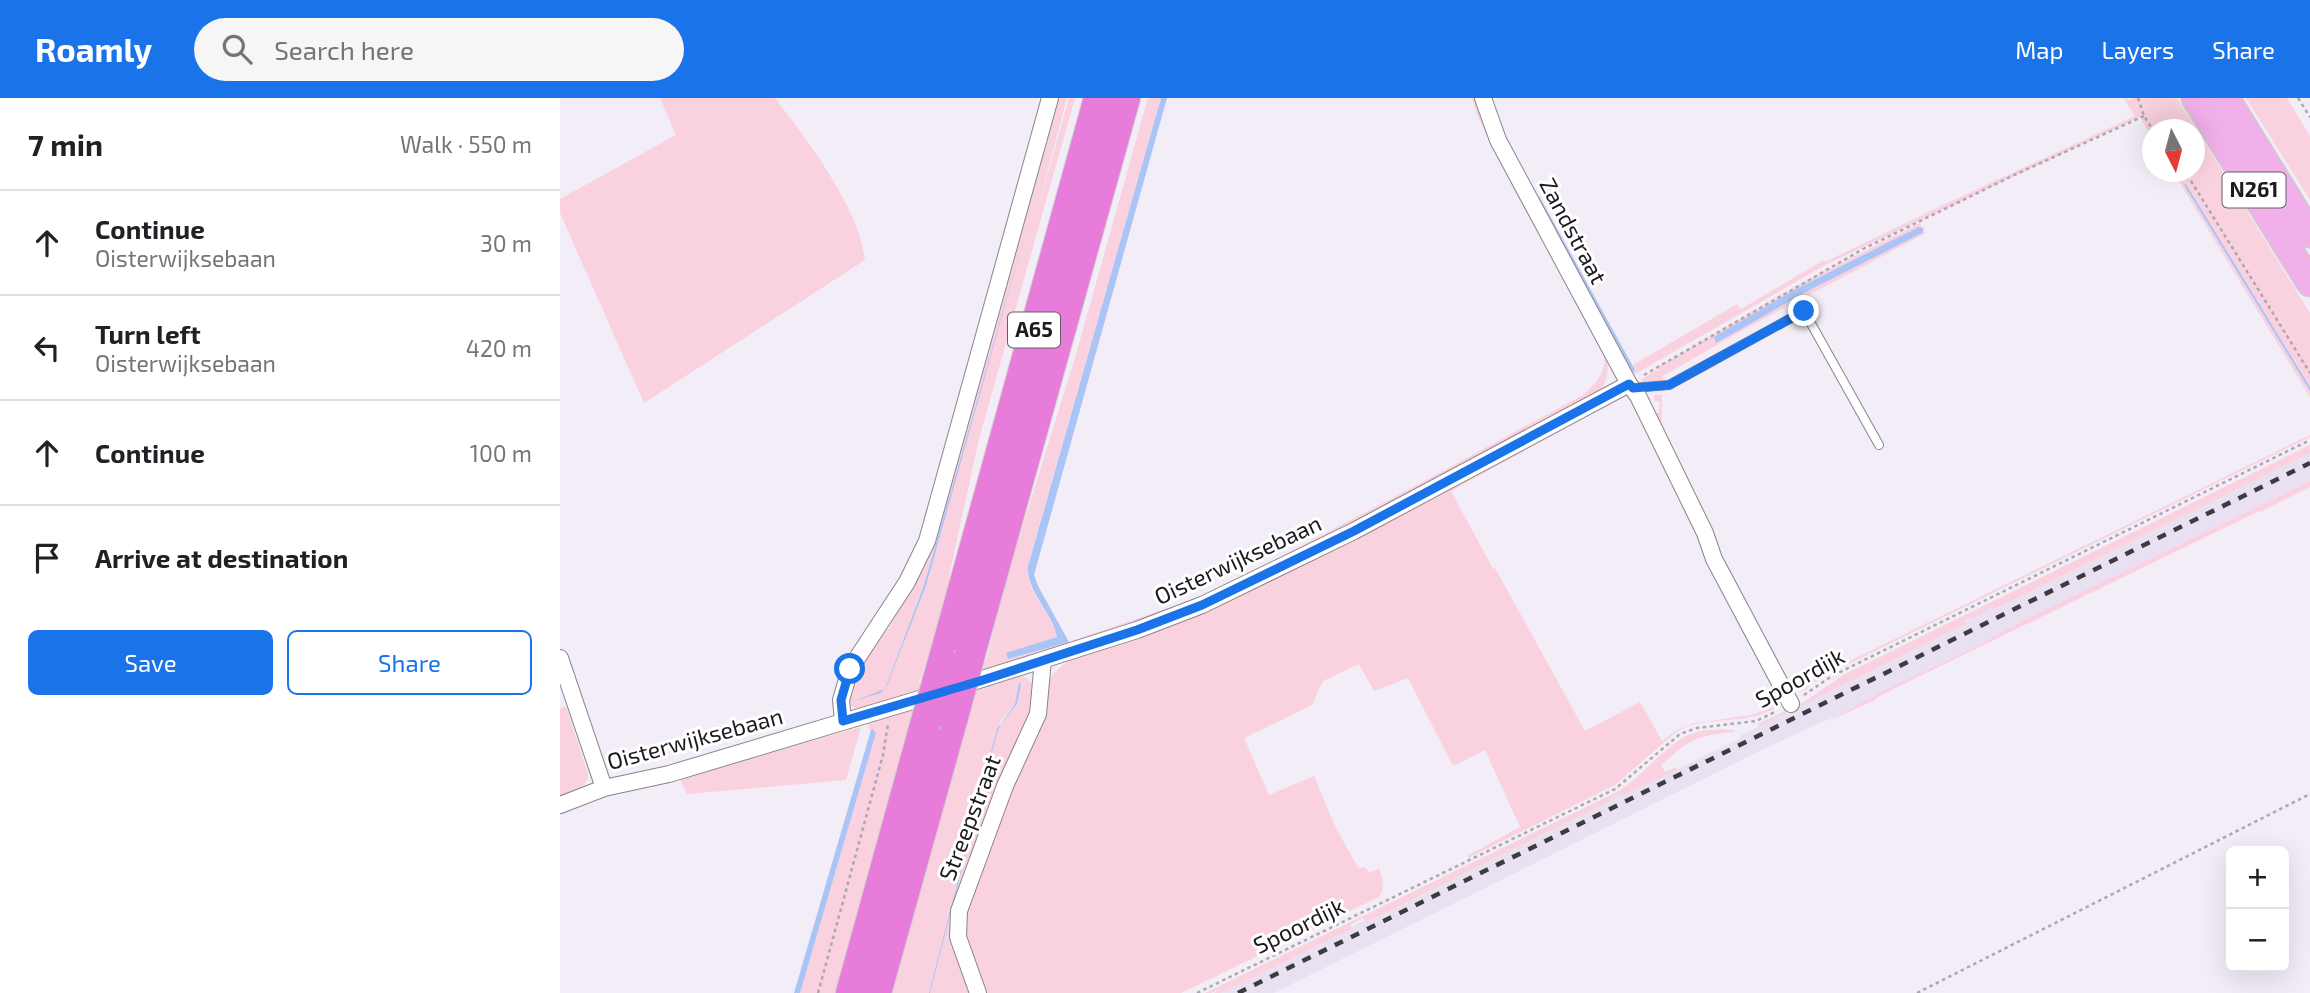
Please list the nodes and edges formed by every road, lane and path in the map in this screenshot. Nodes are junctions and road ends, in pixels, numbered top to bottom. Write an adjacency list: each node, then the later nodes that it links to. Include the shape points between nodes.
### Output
1 (1050, 98): 24 (street, via 927,541 907,582 850,669 841,700)
2 (1099, 98): 20 (highway, A65)
3 (1125, 98): 20 (highway, A65)
4 (1483, 98): 16 (street, Zandstraat, via 1498,140)
5 (2138, 98): 9 (path)
6 (2195, 98): 14 (main road, N261)
7 (2226, 98): 13 (main road, N261)
8 (2298, 98): 10 (path)
9 (2144, 116): 11 (path); 16 (path, via 1863,248)
10 (2310, 117)
11 (2146, 119)
12 (2193, 182): 15 (path)
13 (2310, 233)
14 (2310, 283)
15 (2310, 373)
16 (1631, 386): 18 (lane, via 1669,385 1804,311); 21 (street, Oisterwijksebaan, via 1202,605); 22 (street, Zandstraat, via 1714,559)
17 (2310, 440): 22 (path, Spoordijk, via 1832,676)
18 (1879, 445)
19 (560, 658): 26 (street)
20 (956, 658): 25 (highway, A65, bridge)
21 (1043, 660): 23 (street, Oisterwijksebaan); 32 (street, Streepstraat, via 1038,713 1005,786 959,911 958,937)
22 (1791, 704): 33 (path, Spoordijk, via 1756,721 1680,734 1615,789)
23 (891, 707): 24 (street, Oisterwijksebaan); 29 (path, via 883,755)
24 (843, 721): 26 (street, Oisterwijksebaan, via 669,774)
25 (939, 721): 30 (highway, A65); 31 (highway, A65)
26 (604, 788): 28 (street, Oisterwijksebaan)
27 (2310, 794): 34 (path)
28 (560, 805)
29 (818, 993)
30 (851, 993)
31 (876, 993)
32 (978, 993)
33 (1197, 993)
34 (1917, 993)

